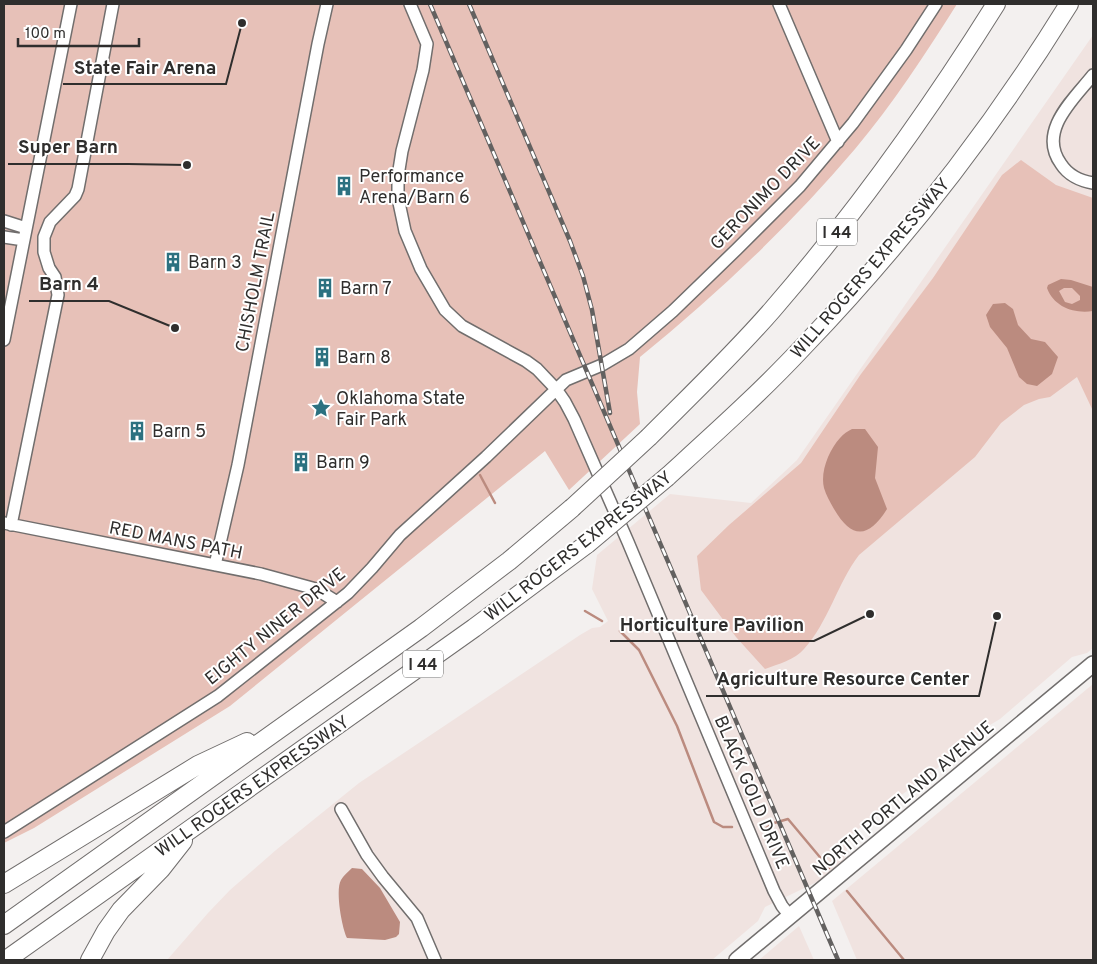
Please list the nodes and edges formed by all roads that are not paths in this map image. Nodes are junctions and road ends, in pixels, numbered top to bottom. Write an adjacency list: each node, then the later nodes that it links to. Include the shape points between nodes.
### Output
1 (70, 4): 13 (street)
2 (114, 4): 19 (street, via 78,189 50,222 44,237 44,252 55,277 58,295)
3 (327, 4): 20 (street, CHISHOLM TRAIL, via 238,465)
4 (410, 4): 18 (street, BLACK GOLD DRIVE, via 427,44 398,176 398,198 412,248 420,269 456,322 526,361)
5 (779, 4): 10 (street)
6 (936, 4): 10 (street, GERONIMO DRIVE, via 872,99)
7 (996, 4): 23 (highway, WILL ROGERS EXPRESSWAY / I 44, bridge, via 881,175 830,241 725,362 572,508 509,561)
8 (1069, 4): 25 (highway, WILL ROGERS EXPRESSWAY / I 44, bridge, via 1009,96 904,235 804,347 754,396 666,478 587,544)
9 (1093, 74): 11 (street, via 1059,118 1053,142 1064,169 1078,179)
10 (838, 142): 17 (street, GERONIMO DRIVE, via 766,221 667,316 622,354)
11 (1093, 183)
12 (4, 221): 13 (street)
13 (26, 228): 15 (street)
14 (4, 237): 15 (street)
15 (24, 240): 16 (street)
16 (4, 340)
17 (585, 373): 18 (street, EIGHTY NINER DRIVE, via 566,380)
18 (556, 389): 21 (street, EIGHTY NINER DRIVE, via 465,477 400,534 372,568); 30 (street, BLACK GOLD DRIVE, via 583,438 774,891)
19 (8, 524): 20 (street, RED MANS PATH)
20 (215, 565): 21 (street, RED MANS PATH, via 316,589)
21 (337, 602): 26 (street, EIGHTY NINER DRIVE, via 218,696)
22 (1093, 664): 30 (main road, NORTH PORTLAND AVENUE)
23 (286, 724): 27 (highway, via 198,764); 31 (highway, WILL ROGERS EXPRESSWAY / I 44)
24 (341, 809): 34 (street, via 367,855 417,918)
25 (197, 825): 32 (highway, WILL ROGERS EXPRESSWAY / I 44); 33 (highway, via 121,910)
26 (4, 832)
27 (36, 864): 28 (highway); 29 (highway)
28 (4, 876)
29 (4, 884)
30 (790, 916): 35 (main road, NORTH PORTLAND AVENUE)
31 (4, 925)
32 (6, 960)
33 (90, 960)
34 (436, 960)
35 (737, 960)

